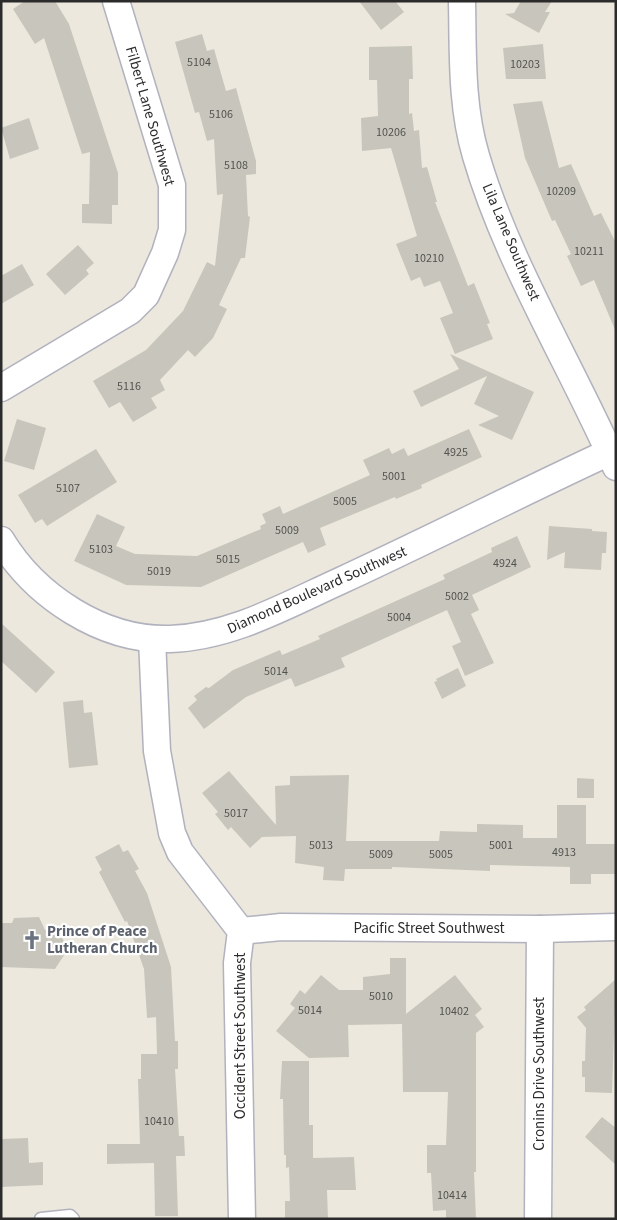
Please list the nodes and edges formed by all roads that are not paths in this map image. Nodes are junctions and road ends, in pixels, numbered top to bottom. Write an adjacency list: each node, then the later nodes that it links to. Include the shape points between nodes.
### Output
1 (116, 1): 3 (street, Filbert Lane Southwest, via 172,185 172,230 156,276 146,295 130,311)
2 (462, 1): 4 (street, Lila Lane Southwest, via 464,89 475,155 527,283)
3 (1, 388)
4 (614, 456): 6 (street, Diamond Boulevard Southwest, via 244,624 206,636)
5 (1, 540): 6 (street, Diamond Boulevard Southwest, via 24,572 59,602 103,626)
6 (152, 638): 9 (street, Occident Street Southwest, via 157,751 172,833 180,852)
7 (616, 927): 8 (street, Pacific Street Southwest)
8 (540, 929): 9 (street, Pacific Street Southwest, via 281,927); 13 (street, Cronins Drive Southwest)
9 (242, 931): 12 (street, Occident Street Southwest, via 237,963)
10 (41, 1219): 11 (lane, via 70,1216)
11 (73, 1219)
12 (242, 1219)
13 (538, 1219)

